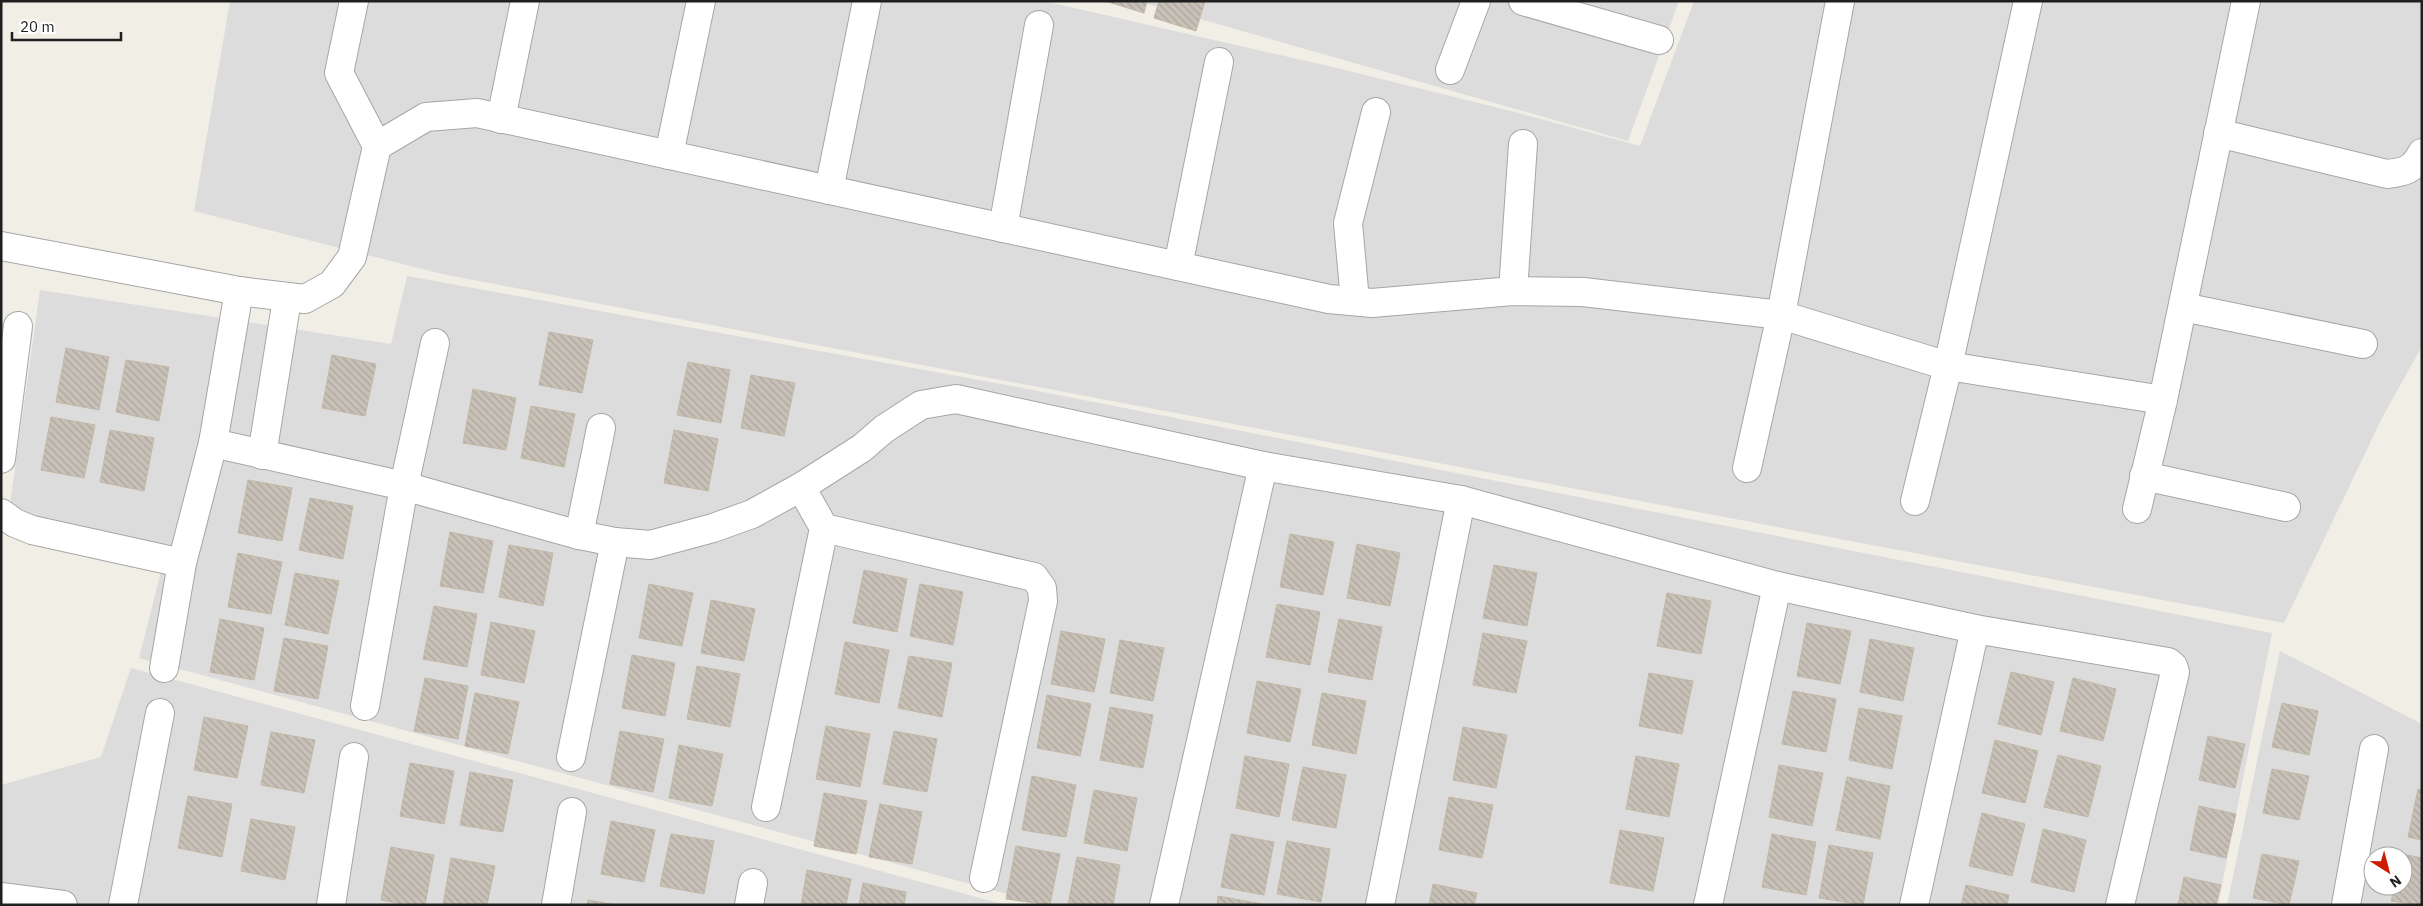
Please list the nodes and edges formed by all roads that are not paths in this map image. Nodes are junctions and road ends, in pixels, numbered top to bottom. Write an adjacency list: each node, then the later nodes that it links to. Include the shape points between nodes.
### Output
1 (354, 1): 18 (street, via 339,73)
2 (525, 1): 15 (street)
3 (701, 1): 20 (street)
4 (866, 1): 21 (street)
5 (1476, 1): 13 (street)
6 (1523, 1): 11 (street)
7 (1840, 1): 30 (street)
8 (2028, 1): 34 (street)
9 (2246, 1): 16 (street)
10 (1039, 25): 22 (street)
11 (1659, 40)
12 (1219, 62): 24 (street)
13 (1450, 70)
14 (1376, 112): 28 (street, via 1348,223)
15 (501, 119): 18 (street, via 477,114 426,117); 20 (street)
16 (2218, 133): 19 (street, via 2387,174 2402,173 2416,164); 29 (street)
17 (1523, 144): 25 (street)
18 (377, 146): 27 (street, via 352,257 332,284 305,299)
19 (2422, 153)
20 (669, 155): 21 (street)
21 (829, 190): 22 (street)
22 (1003, 228): 24 (street)
23 (1, 246): 26 (street)
24 (1178, 266): 28 (street, via 1329,299)
25 (1513, 291): 28 (street, via 1399,301); 30 (street, via 1582,292)
26 (239, 292): 27 (street); 37 (street)
27 (287, 299): 38 (street)
28 (1355, 301)
29 (2183, 307): 33 (street); 35 (street)
30 (1781, 315): 34 (street); 41 (street)
31 (18, 326): 39 (street)
32 (435, 343): 43 (street)
33 (2363, 344)
34 (1948, 366): 35 (street); 46 (street)
35 (2163, 400): 42 (street)
36 (601, 428): 51 (street)
37 (213, 443): 38 (street); 53 (street)
38 (262, 455): 43 (street)
39 (1, 458)
40 (1263, 466): 44 (street, via 956,400 921,406); 45 (street); 70 (street)
41 (1747, 468)
42 (2144, 476): 47 (street); 48 (street)
43 (404, 486): 51 (street); 57 (street)
44 (801, 487): 50 (street); 52 (street, via 752,514 713,528 650,545)
45 (1461, 500): 54 (street); 71 (street)
46 (1915, 501)
47 (2286, 507)
48 (2137, 509)
49 (1, 513): 53 (street, via 32,530)
50 (824, 528): 62 (street); 64 (street, via 1034,576 1042,588 1043,601)
51 (579, 535): 52 (street)
52 (615, 542): 61 (street)
53 (182, 563): 56 (street)
54 (1777, 586): 55 (street); 72 (street)
55 (1975, 628): 73 (street); 74 (street, via 2168,662 2173,666 2175,672)
56 (164, 668)
57 (365, 706)
58 (160, 713): 67 (street)
59 (2374, 749): 75 (street)
60 (354, 757): 68 (street)
61 (571, 757)
62 (766, 807)
63 (572, 812): 69 (street)
64 (984, 878)
65 (1, 897): 66 (street)
66 (63, 905)
67 (123, 905)
68 (331, 905)
69 (556, 905)
70 (1164, 905)
71 (1380, 905)
72 (1708, 905)
73 (1914, 905)
74 (2120, 905)
75 (2346, 905)

